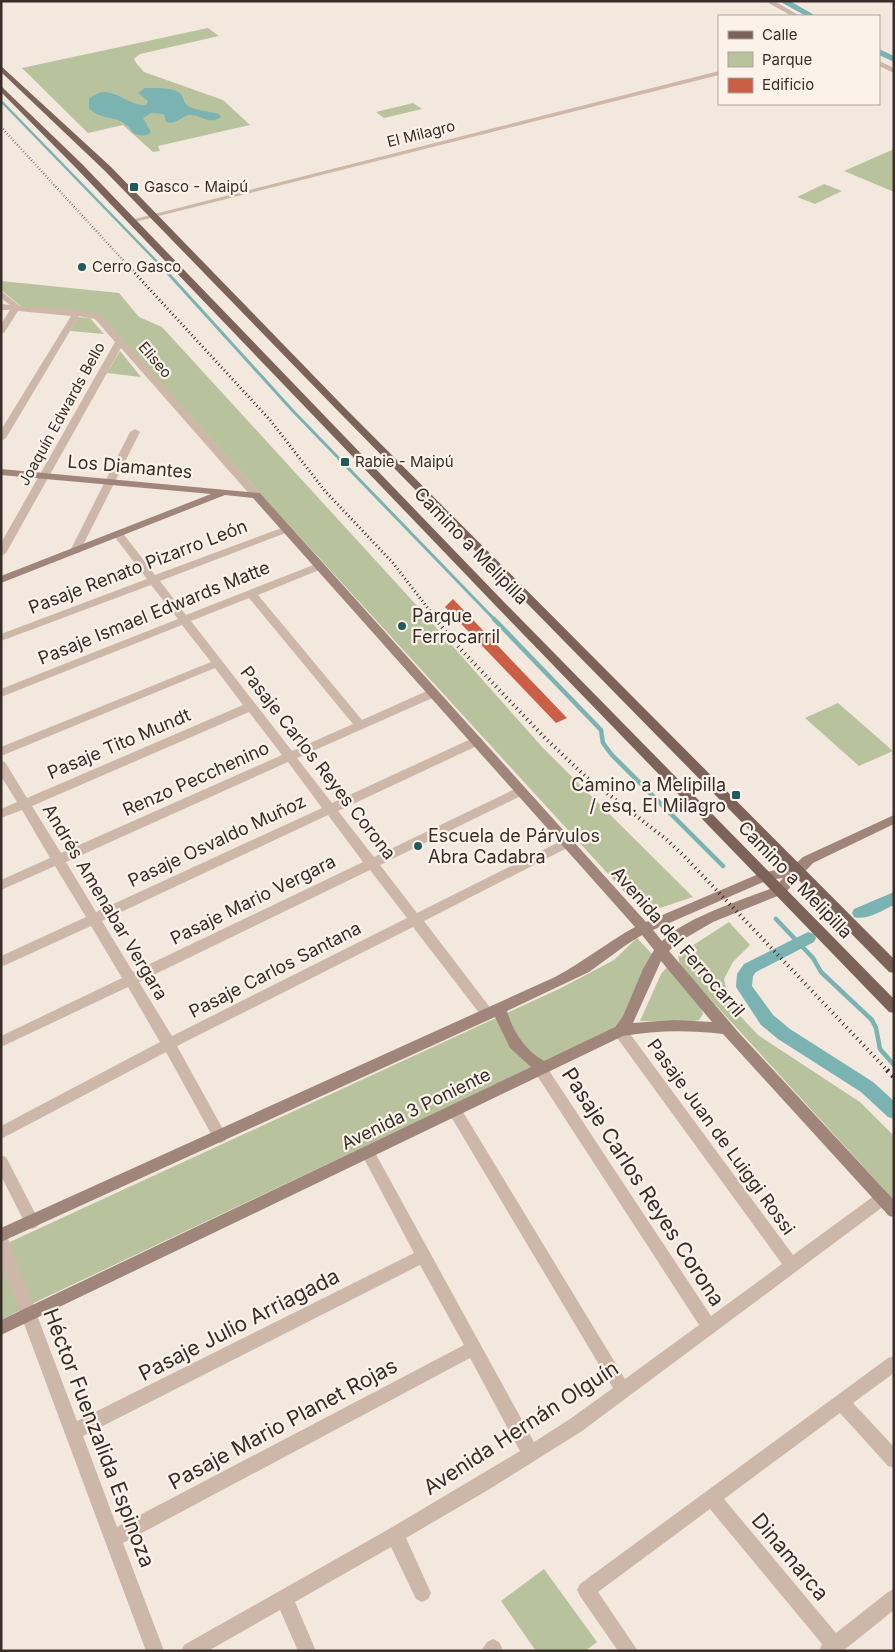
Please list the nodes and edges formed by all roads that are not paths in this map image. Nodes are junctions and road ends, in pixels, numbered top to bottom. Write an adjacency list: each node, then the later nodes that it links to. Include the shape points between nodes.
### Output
1 (768, 1): 2 (street)
2 (795, 15)
3 (880, 64): 5 (street)
4 (1, 68): 8 (main road, Camino a Melipilla, via 108,169)
5 (894, 71)
6 (718, 73): 8 (street, El Milagro)
7 (1, 88): 9 (main road, Camino a Melipilla)
8 (152, 216): 9 (street, El Milagro); 10 (main road, Camino a Melipilla)
9 (131, 221): 11 (main road, Camino a Melipilla)
10 (201, 266): 11 (main road); 18 (main road, Camino a Melipilla)
11 (180, 272): 19 (main road, Camino a Melipilla)
12 (1, 294): 14 (street)
13 (1, 307): 14 (street, Eliseo)
14 (16, 308): 15 (street, Eliseo); 16 (street)
15 (77, 313): 17 (street, Eliseo, via 98,317); 23 (street)
16 (1, 331)
17 (120, 342): 25 (street, Joaquín Edwards Bello); 29 (street, Eliseo)
18 (293, 361): 19 (main road); 20 (main road, Camino a Melipilla)
19 (272, 367): 21 (main road, Camino a Melipilla)
20 (340, 408): 21 (main road); 58 (main road, Camino a Melipilla)
21 (318, 415): 59 (main road, Camino a Melipilla)
22 (135, 432): 26 (street)
23 (1, 438)
24 (1, 472): 25 (street, Los Diamantes)
25 (44, 476): 26 (street, Los Diamantes); 34 (street, Joaquín Edwards Bello)
26 (110, 482): 27 (street, Los Diamantes); 33 (street)
27 (185, 488): 28 (street, Los Diamantes); 30 (street)
28 (224, 492): 29 (street, Los Diamantes); 30 (street)
29 (256, 495): 31 (street, Avenida del Ferrocarril)
30 (175, 511): 32 (street)
31 (287, 529): 35 (street, Avenida del Ferrocarril); 37 (street, Pasaje Renato Pizarro León)
32 (118, 534): 33 (street); 37 (street, Pasaje Carlos Reyes Corona)
33 (75, 551): 36 (street)
34 (1, 553)
35 (320, 566): 38 (street, Pasaje Ismael Edwards Matte); 43 (street, Avenida del Ferrocarril)
36 (1, 580)
37 (154, 580): 39 (street, Pasaje Carlos Reyes Corona); 40 (street, Pasaje Renato Pizarro León)
38 (251, 593): 39 (street, Pasaje Ismael Edwards Matte); 45 (street)
39 (184, 620): 41 (street, Pasaje Carlos Reyes Corona); 42 (street, Pasaje Ismael Edwards Matte)
40 (1, 638)
41 (218, 663): 44 (street, Pasaje Carlos Reyes Corona); 47 (street)
42 (1, 693)
43 (433, 693): 45 (street, Renzo Pecchenino); 46 (street, Avenida del Ferrocarril)
44 (251, 706): 48 (street, Pasaje Carlos Reyes Corona); 51 (street, Pasaje Tito Mundt)
45 (360, 725): 48 (street, Renzo Pecchenino)
46 (477, 741): 50 (street, Avenida del Ferrocarril); 52 (street, Pasaje Osvaldo Muñoz)
47 (1, 752)
48 (290, 756): 52 (street, Pasaje Carlos Reyes Corona); 56 (street, Renzo Pecchenino)
49 (1, 765): 51 (street, Andrés Amenabar Vergara)
50 (521, 791): 55 (street, Avenida del Ferrocarril); 57 (street, Pasaje Mario Vergara)
51 (25, 804): 53 (street, Pasaje Tito Mundt); 56 (street, Andrés Amenabar Vergara)
52 (330, 809): 57 (street, Pasaje Carlos Reyes Corona); 62 (street, Pasaje Osvaldo Muñoz)
53 (1, 814)
54 (894, 819): 58 (street, via 817,855)
55 (567, 842): 63 (street, Pasaje Carlos Santana); 64 (street, Avenida del Ferrocarril)
56 (58, 860): 60 (street, Renzo Pecchenino); 62 (street, Andrés Amenabar Vergara)
57 (372, 863): 63 (street, Pasaje Carlos Reyes Corona); 68 (street, Pasaje Mario Vergara)
58 (796, 871): 59 (street); 61 (street); 67 (main road, Camino a Melipilla)
59 (766, 876): 61 (main road, Camino a Melipilla); 64 (street)
60 (1, 885)
61 (780, 890): 65 (street, via 691,927); 69 (main road, Camino a Melipilla)
62 (94, 919): 66 (street, Pasaje Osvaldo Muñoz); 68 (street, Andrés Amenabar Vergara)
63 (416, 920): 70 (street, Pasaje Carlos Reyes Corona); 74 (street, Pasaje Carlos Santana)
64 (644, 928): 65 (street, Avenida del Ferrocarril); 70 (street, via 573,974)
65 (660, 951): 71 (street, Avenida del Ferrocarril); 72 (street)
66 (1, 962)
67 (894, 968)
68 (130, 980): 73 (street, Pasaje Mario Vergara); 74 (street, Andrés Amenabar Vergara)
69 (894, 1008)
70 (494, 1012): 75 (street, via 525,1056); 78 (street)
71 (729, 1029): 72 (street, Avenida 3 Poniente, via 645,1026); 81 (street, Avenida del Ferrocarril)
72 (620, 1031): 75 (street, Avenida 3 Poniente); 86 (street, Pasaje Juan de Luiggi Rossi)
73 (1, 1042)
74 (169, 1044): 77 (street, Pasaje Carlos Santana); 78 (street, Andrés Amenabar Vergara)
75 (543, 1069): 76 (street, Avenida 3 Poniente); 88 (street, Pasaje Carlos Reyes Corona)
76 (455, 1111): 79 (street, Avenida 3 Poniente); 92 (street)
77 (1, 1133)
78 (220, 1137): 82 (street)
79 (368, 1153): 85 (street); 87 (street, Avenida 3 Poniente)
80 (1, 1161): 82 (street)
81 (889, 1204): 86 (street, Avenida Hernán Olguín)
82 (32, 1222): 83 (street)
83 (1, 1235)
84 (1, 1241): 87 (street, Héctor Fuenzalida Espinoza)
85 (423, 1256): 90 (street); 94 (street, Pasaje Julio Arriagada)
86 (792, 1266): 88 (street, Avenida Hernán Olguín)
87 (29, 1316): 89 (street, Avenida 3 Poniente); 94 (street, Héctor Fuenzalida Espinoza)
88 (709, 1327): 92 (street, Avenida Hernán Olguín)
89 (1, 1328)
90 (474, 1348): 95 (street); 99 (street, Pasaje Mario Planet Rojas)
91 (894, 1363): 93 (street)
92 (623, 1390): 95 (street, Avenida Hernán Olguín)
93 (841, 1402): 96 (street); 97 (street)
94 (73, 1432): 99 (street, Héctor Fuenzalida Espinoza)
95 (531, 1454): 98 (street, Avenida Hernán Olguín)
96 (894, 1460)
97 (712, 1498): 103 (street, Dinamarca); 107 (street, via 586,1590)
98 (395, 1535): 100 (street); 101 (street, Avenida Hernán Olguín)
99 (113, 1539): 104 (street, Héctor Fuenzalida Espinoza)
100 (422, 1593)
101 (284, 1598): 105 (street, Avenida Hernán Olguín); 106 (street)
102 (894, 1598): 103 (street)
103 (831, 1648)
104 (155, 1651)
105 (190, 1651)
106 (307, 1651)
107 (629, 1651)

